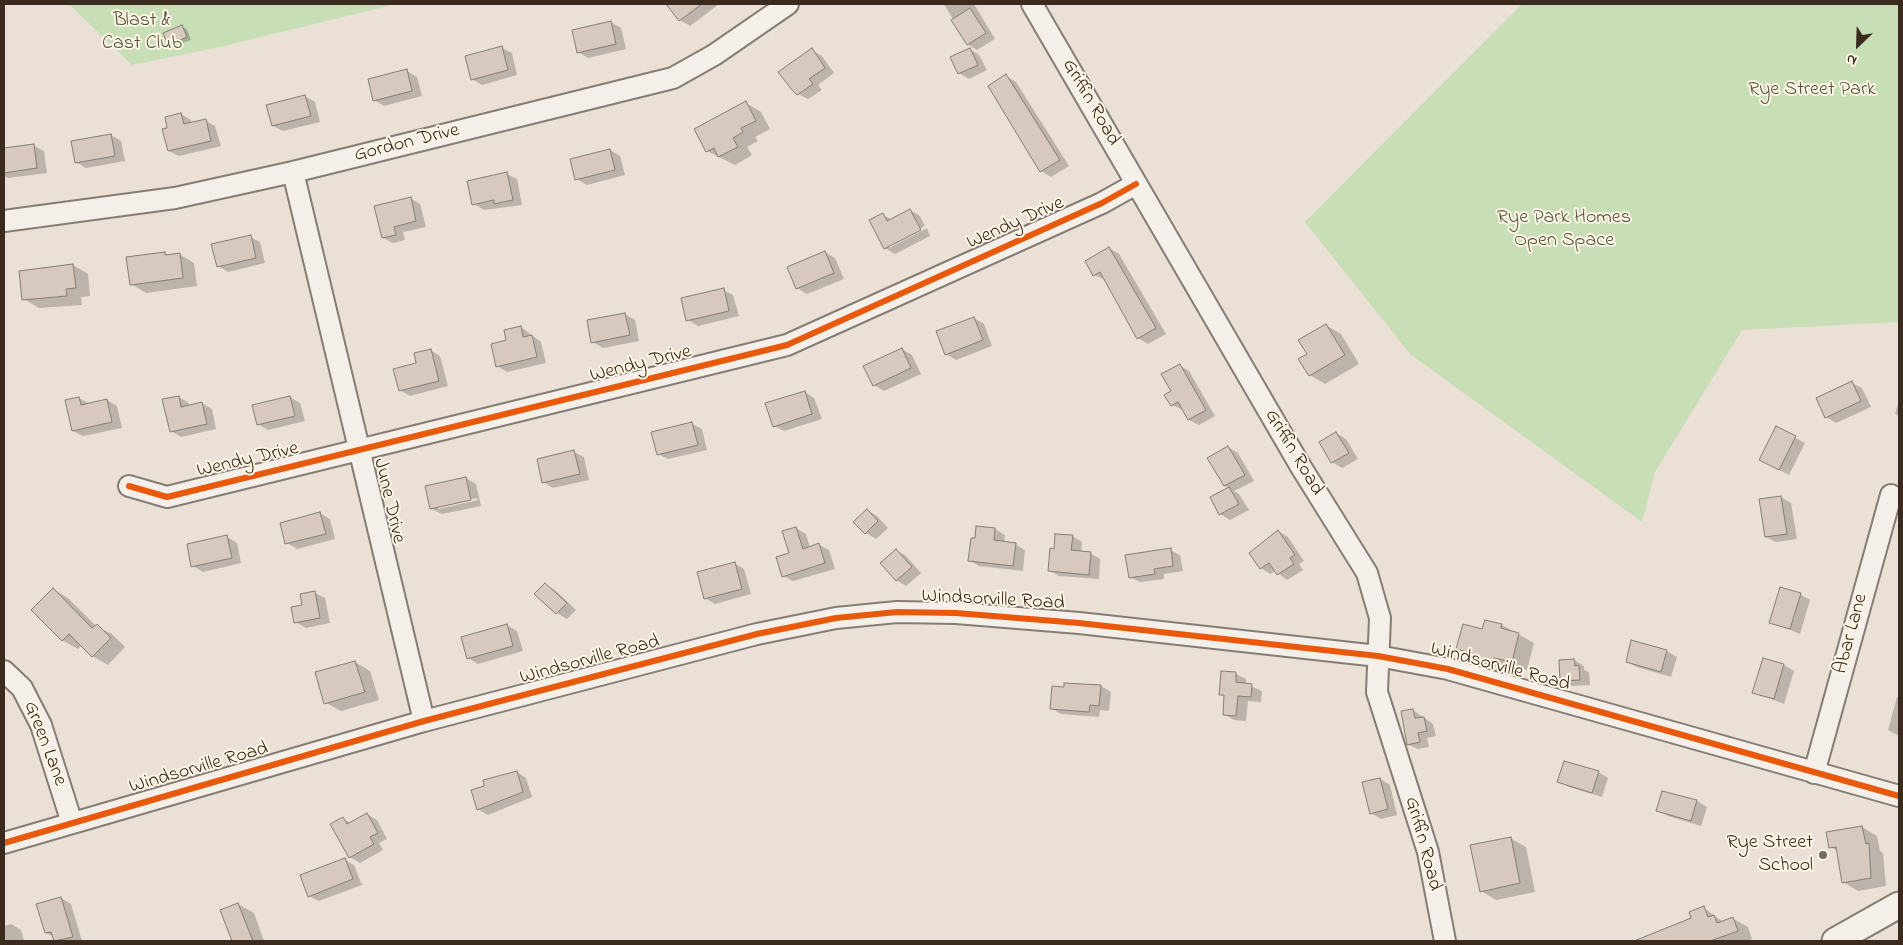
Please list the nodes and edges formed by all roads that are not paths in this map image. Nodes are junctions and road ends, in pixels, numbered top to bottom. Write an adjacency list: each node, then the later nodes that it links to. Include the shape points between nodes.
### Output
1 (788, 4): 3 (street, Gordon Drive, via 674,78)
2 (1032, 4): 4 (street, Griffin Road)
3 (293, 172): 5 (street, Gordon Drive, via 175,198); 6 (street, June Drive)
4 (1136, 184): 6 (street, Wendy Drive, via 1102,203 787,345); 9 (street, Griffin Road, via 1301,467 1367,573 1380,618)
5 (4, 221)
6 (360, 451): 7 (street, Wendy Drive, via 167,497); 11 (street, June Drive)
7 (129, 486)
8 (1891, 495): 12 (street, Abar Lane)
9 (1378, 656): 11 (street, Windsorville Road, via 1079,623 956,613 897,612 836,618 757,634); 12 (street, Windsorville Road, via 1448,669); 18 (street, Griffin Road, via 1377,692 1428,852)
10 (4, 671): 14 (street, Green Lane, via 22,688 41,725)
11 (424, 721): 14 (street, Windsorville Road)
12 (1814, 773): 13 (street, Windsorville Road)
13 (1899, 796)
14 (72, 823): 15 (street, Windsorville Road)
15 (4, 843)
16 (1899, 904): 17 (street)
17 (1841, 940)
18 (1445, 941)

